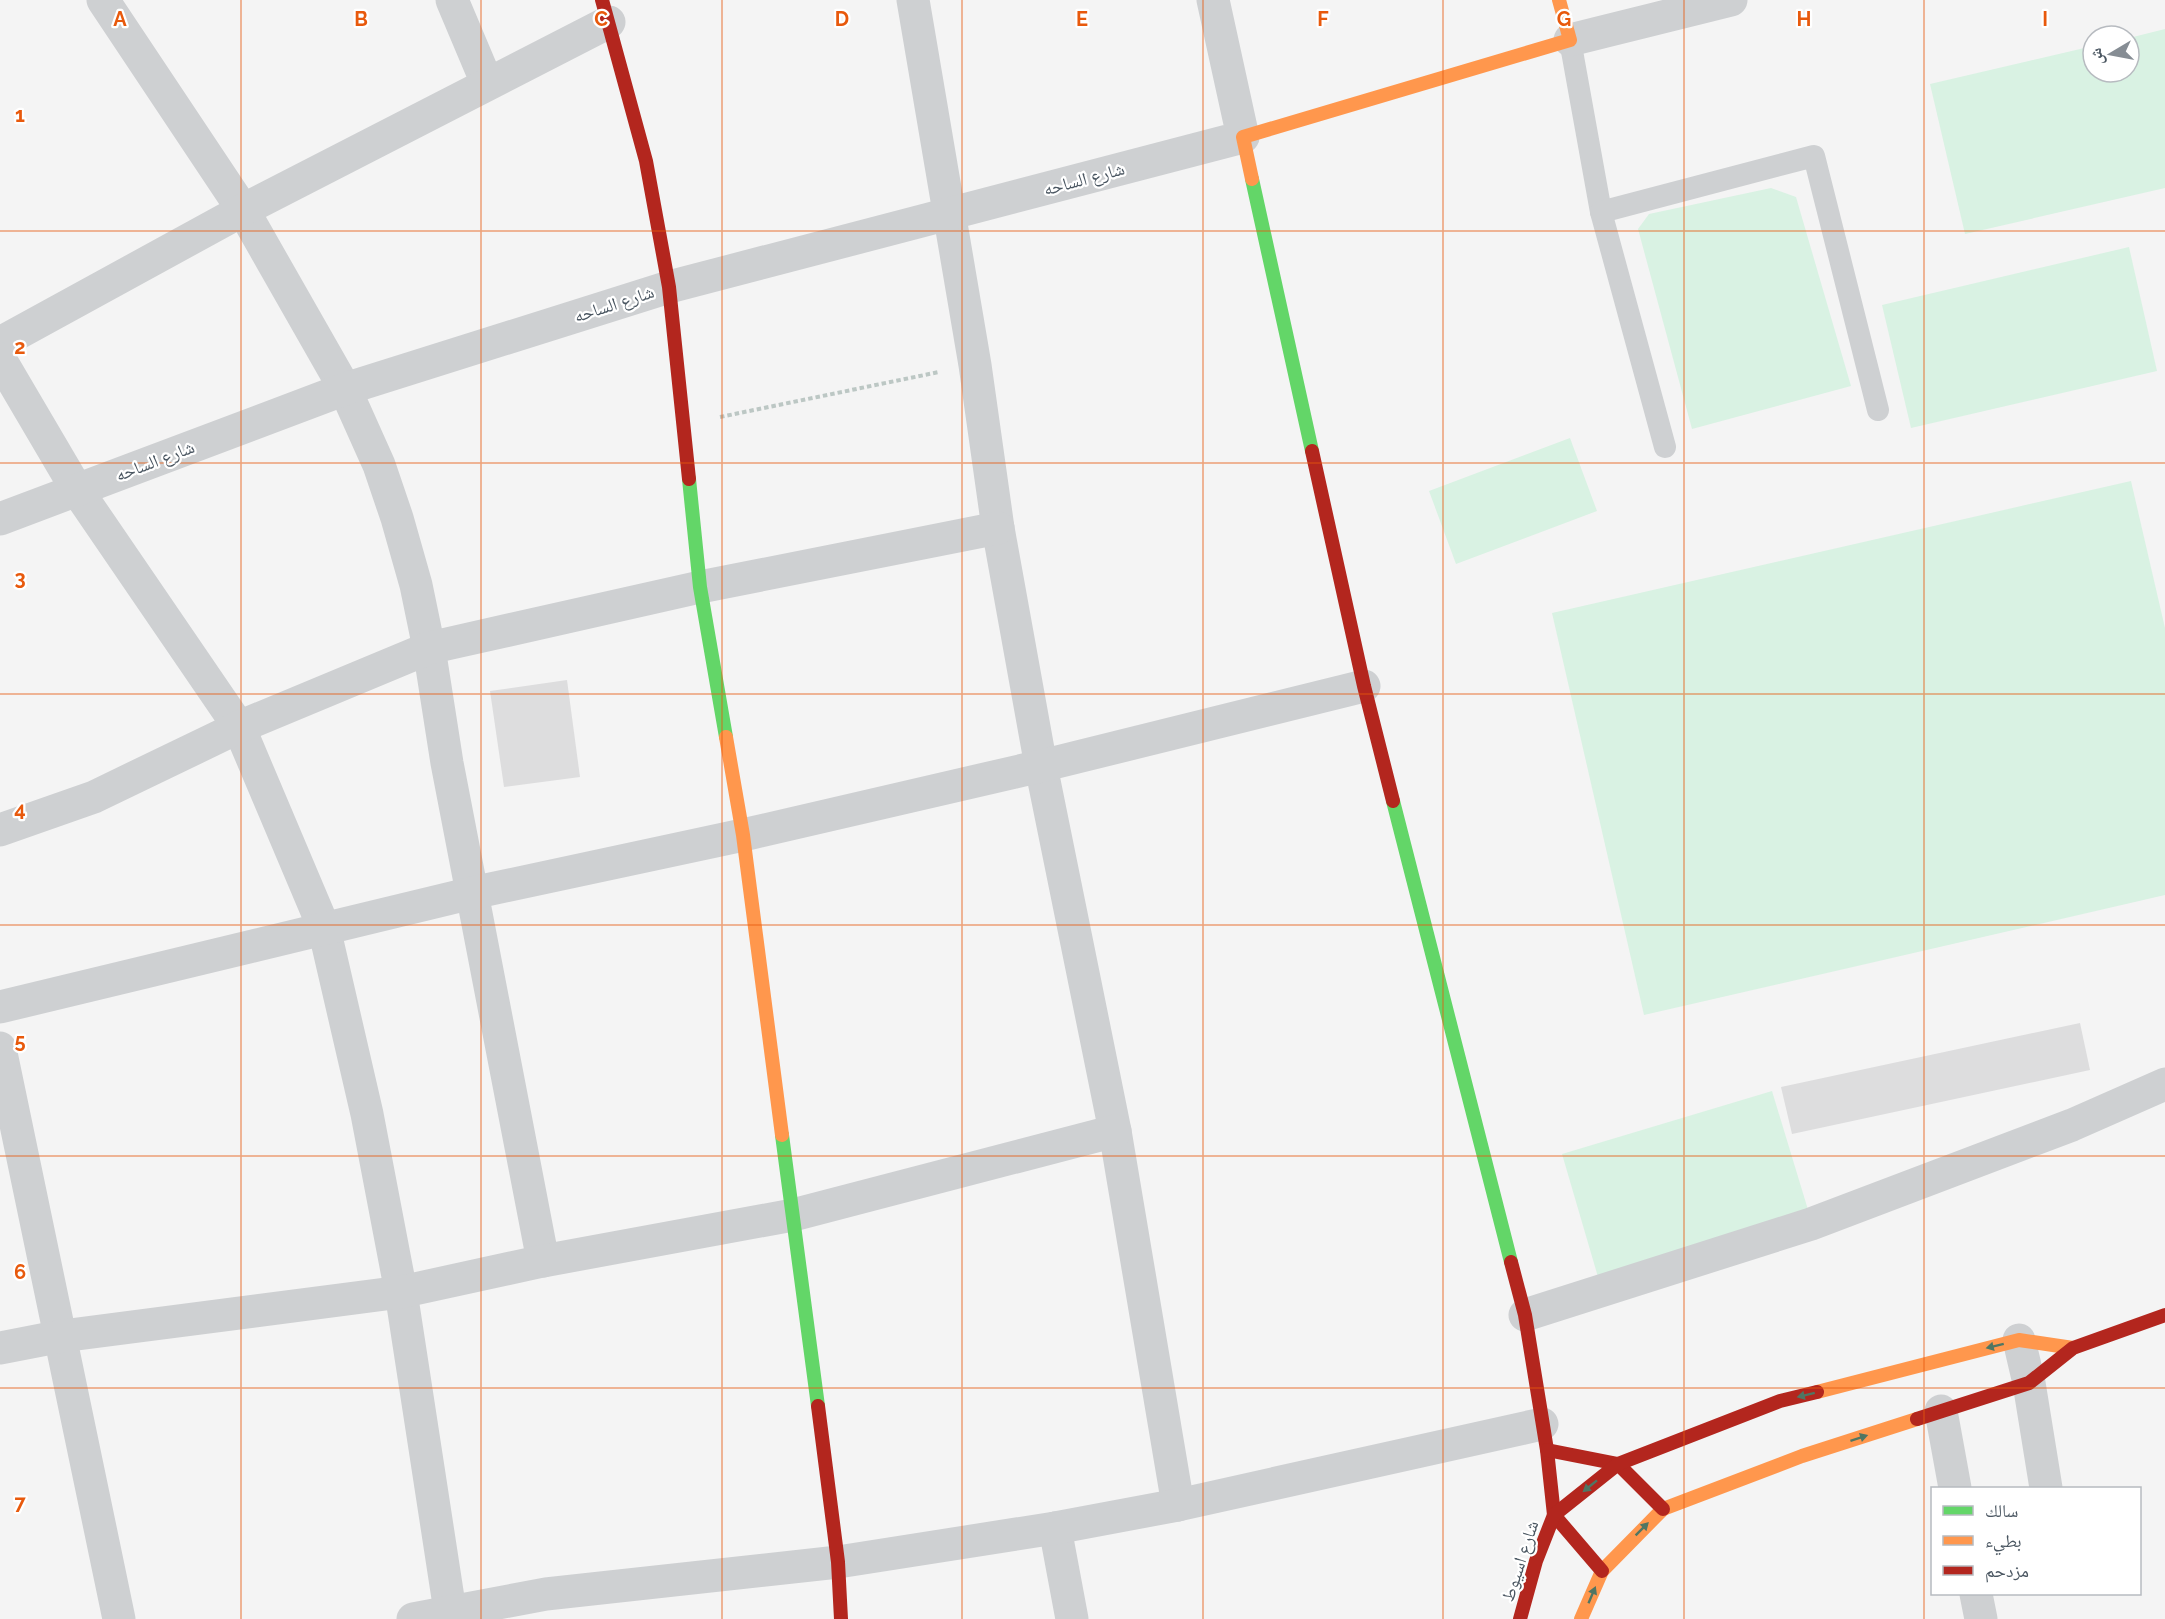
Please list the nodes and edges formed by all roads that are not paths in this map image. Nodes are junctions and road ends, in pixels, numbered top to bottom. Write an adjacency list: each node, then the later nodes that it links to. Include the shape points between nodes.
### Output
1 (452, 0): 9 (street)
2 (913, 0): 13 (street)
3 (1213, 0): 10 (street)
4 (1559, 0): 8 (street)
5 (1731, 0): 8 (street)
6 (113, 3): 11 (street)
7 (606, 11): 9 (street); 14 (street, via 646,161)
8 (1570, 40): 10 (street); 12 (lane)
9 (487, 83): 11 (street)
10 (1244, 137): 13 (street, شارع الساحه); 25 (street)
11 (243, 210): 15 (street); 17 (street)
12 (1601, 212): 18 (lane, via 1814,156); 19 (lane)
13 (948, 215): 14 (street, شارع الساحه); 22 (street, via 975,365)
14 (669, 287): 17 (street, شارع الساحه); 23 (street)
15 (0, 343)
16 (0, 358): 20 (street)
17 (345, 389): 20 (street, شارع الساحه); 24 (street, via 379,465 397,518)
18 (1878, 410)
19 (1665, 447)
20 (77, 490): 21 (street, شارع الساحه); 26 (street)
21 (0, 519)
22 (998, 528): 23 (street); 27 (street)
23 (700, 587): 24 (street); 29 (street)
24 (429, 648): 26 (street); 30 (street)
25 (1364, 686): 27 (street); 39 (street)
26 (239, 727): 28 (street, via 94,797); 31 (street)
27 (1041, 766): 29 (street); 35 (street)
28 (0, 830)
29 (743, 835): 30 (street); 36 (street)
30 (472, 893): 31 (street); 37 (street)
31 (324, 928): 32 (street); 38 (street, via 367,1114)
32 (0, 1007)
33 (0, 1048): 41 (street)
34 (2165, 1084): 39 (street, via 2072,1125 1811,1224)
35 (1115, 1131): 36 (street); 51 (street)
36 (794, 1215): 37 (street); 55 (street)
37 (543, 1261): 38 (street)
38 (401, 1292): 41 (street); 59 (street)
39 (1525, 1315): 47 (street)
40 (2165, 1315): 44 (street)
41 (62, 1336): 43 (street); 60 (street)
42 (2019, 1340): 44 (street); 45 (street); 48 (street, one-way to 48, via 1780,1401)
43 (0, 1348)
44 (2073, 1348): 45 (street)
45 (2029, 1383): 46 (street); 50 (street)
46 (1941, 1411): 49 (street); 52 (street, one-way to 46, via 1802,1456)
47 (1545, 1437): 48 (street); 51 (street); 53 (street)
48 (1618, 1464): 52 (street); 53 (street, one-way to 53)
49 (1955, 1487)
50 (2046, 1487)
51 (1179, 1504): 54 (street)
52 (1663, 1509): 56 (street, one-way to 52)
53 (1554, 1515): 56 (street); 64 (street, شارع اسيوط)
54 (1055, 1528): 55 (street); 63 (street)
55 (838, 1562): 58 (street); 62 (street)
56 (1602, 1571): 65 (street, one-way to 56)
57 (1976, 1595): 66 (street)
58 (548, 1606): 59 (street)
59 (450, 1611): 61 (street)
60 (119, 1619)
61 (413, 1619)
62 (841, 1619)
63 (1072, 1619)
64 (1520, 1619)
65 (1581, 1619)
66 (1981, 1619)

